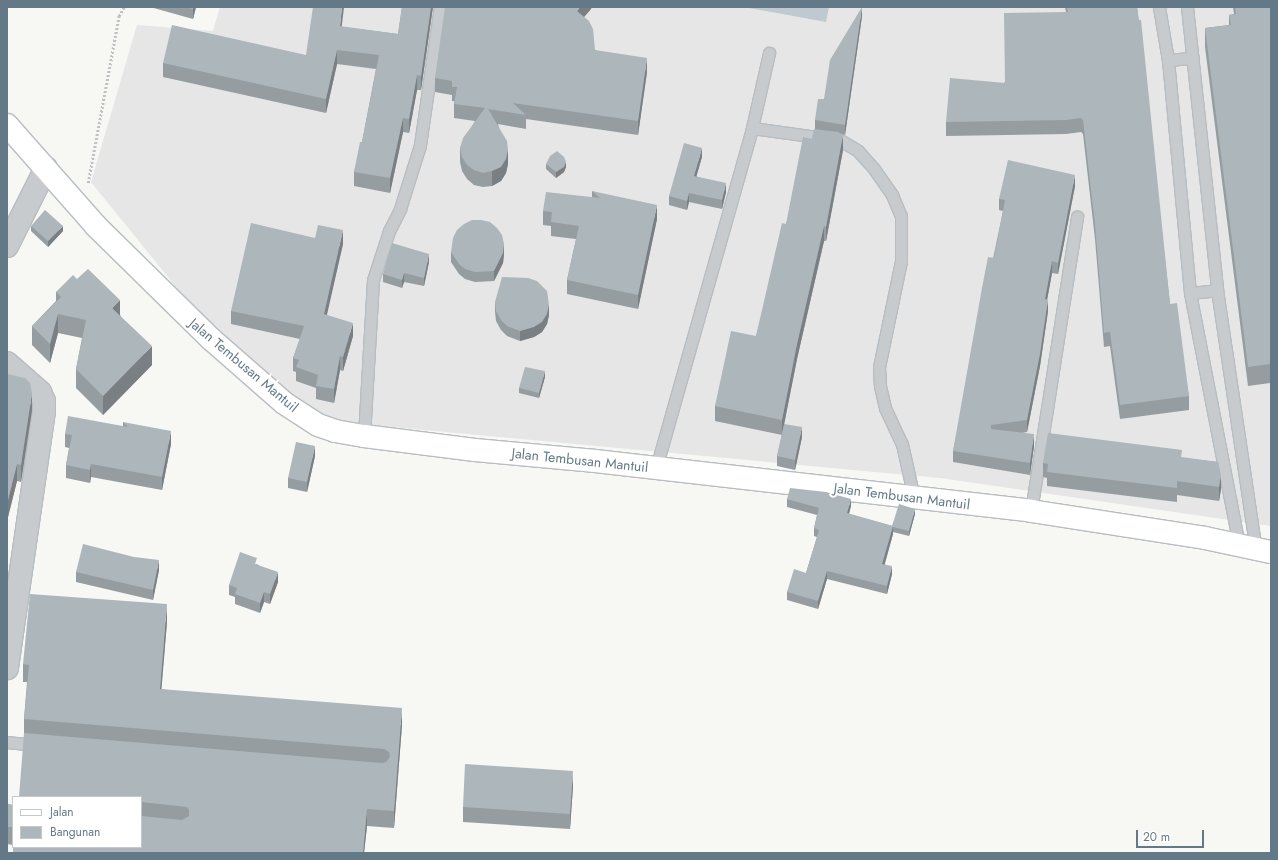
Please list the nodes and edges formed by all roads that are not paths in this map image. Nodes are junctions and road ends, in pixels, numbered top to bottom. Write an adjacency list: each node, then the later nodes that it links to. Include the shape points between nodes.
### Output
1 (440, 7): 15 (lane, via 420,145 400,209 389,231 373,280)
2 (1159, 7): 6 (lane)
3 (1187, 7): 5 (lane)
4 (769, 53): 8 (lane)
5 (1193, 58): 6 (lane); 12 (lane)
6 (1168, 60): 13 (lane)
7 (7, 125): 9 (street, Jalan Tembusan Mantuil)
8 (752, 128): 16 (lane); 17 (lane, via 840,140 858,151 892,195 901,216 901,262 879,368 880,386 885,408 902,444)
9 (46, 168): 11 (street); 15 (street, Jalan Tembusan Mantuil, via 83,211 200,329 284,403 318,425)
10 (1077, 217): 18 (lane)
11 (7, 246)
12 (1217, 290): 13 (lane); 19 (lane)
13 (1190, 293): 19 (lane)
14 (7, 363): 20 (street, via 40,392 44,401)
15 (364, 436): 16 (street, Jalan Tembusan Mantuil)
16 (656, 468): 17 (street, Jalan Tembusan Mantuil)
17 (914, 498): 18 (street, Jalan Tembusan Mantuil)
18 (1031, 511): 19 (street, Jalan Tembusan Mantuil, via 1205,538)
19 (1255, 549)
20 (7, 668)
21 (7, 742): 22 (lane)
22 (46, 745)

